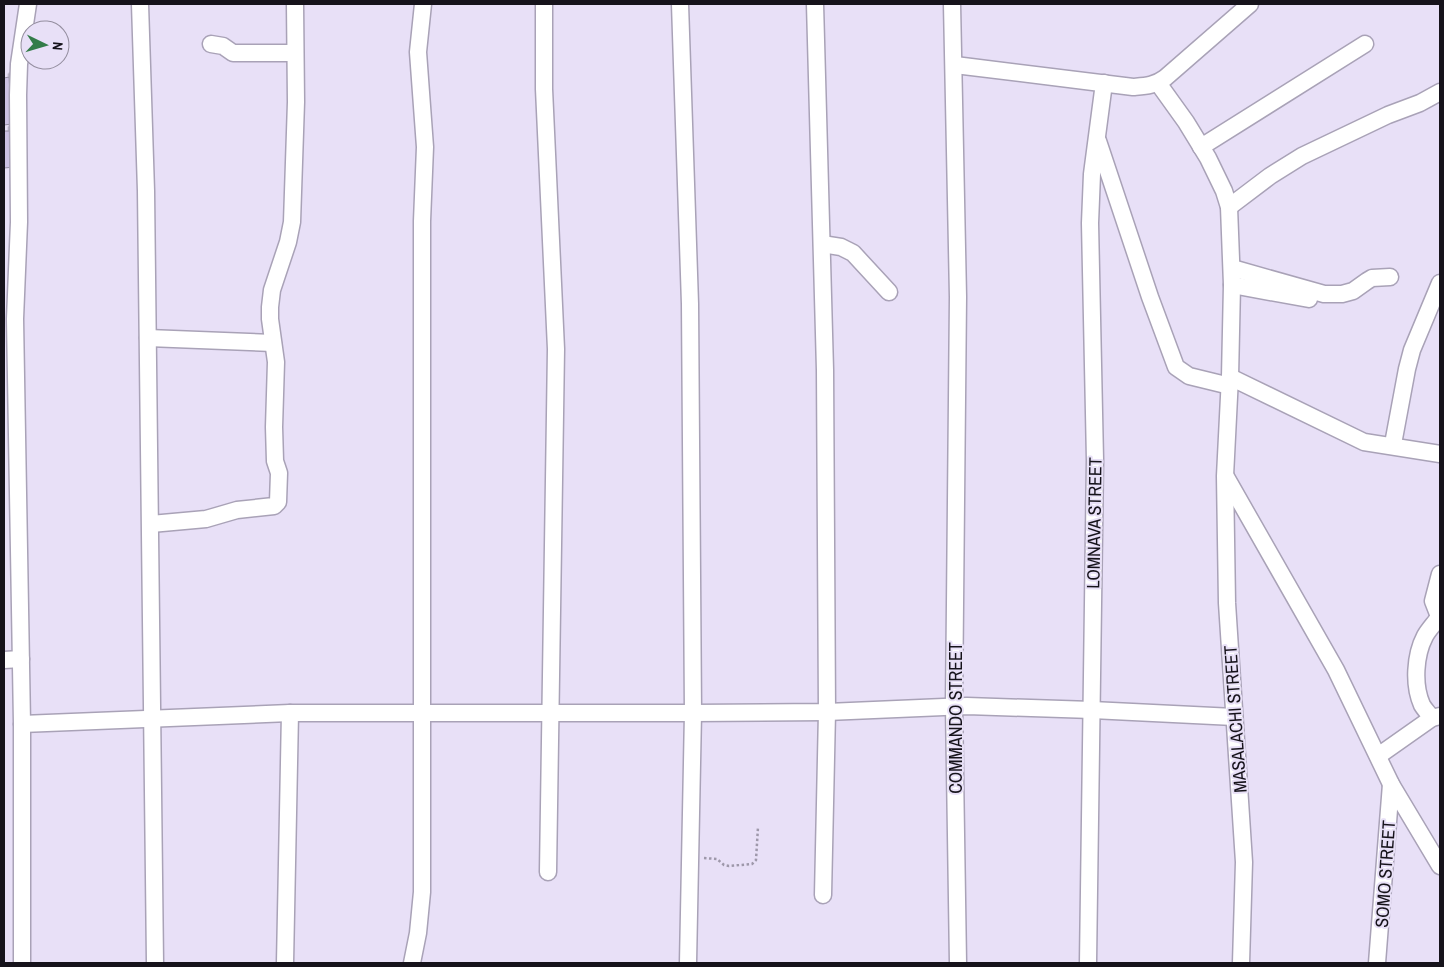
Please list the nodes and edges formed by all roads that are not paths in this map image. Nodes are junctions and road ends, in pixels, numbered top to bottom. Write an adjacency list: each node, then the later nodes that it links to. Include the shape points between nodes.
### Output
1 (28, 4): 13 (street)
2 (140, 4): 29 (street)
3 (295, 4): 12 (street)
4 (423, 4): 42 (street, via 418,52 425,147 422,221)
5 (544, 4): 46 (street, via 544,90 556,348)
6 (680, 4): 44 (street, via 690,304)
7 (815, 4): 22 (street)
8 (952, 4): 14 (street, COMMANDO STREET)
9 (1250, 4): 16 (street)
10 (211, 44): 12 (street, via 223,46 233,53)
11 (1366, 44): 19 (street)
12 (295, 53): 30 (street, via 292,222 272,290 270,319)
13 (12, 65): 20 (street, via 18,95)
14 (955, 66): 15 (street); 40 (street, COMMANDO STREET, via 958,297)
15 (1104, 83): 16 (street, via 1133,87); 18 (street, LOMNAVA STREET)
16 (1158, 83): 19 (street, MASALACHI STREET)
17 (1440, 92): 21 (street, via 1302,156 1270,176)
18 (1097, 137): 31 (street, via 1176,367 1189,376); 41 (street, LOMNAVA STREET, via 1090,223 1095,460)
19 (1201, 147): 21 (street, MASALACHI STREET)
20 (11, 188): 38 (street, via 19,222 15,320)
21 (1230, 208): 23 (street, MASALACHI STREET)
22 (822, 244): 27 (street, via 853,253); 43 (street)
23 (1232, 268): 24 (street, via 1324,294 1342,294 1378,277); 26 (street, MASALACHI STREET)
24 (1390, 277)
25 (1440, 283): 32 (street, via 1406,368)
26 (1232, 285): 28 (street); 31 (street, MASALACHI STREET)
27 (889, 292)
28 (1319, 301)
29 (148, 338): 30 (street); 35 (street)
30 (273, 343): 35 (street, via 276,369 275,461 279,473 276,505 238,510 206,519)
31 (1230, 382): 32 (street, via 1356,439 1374,445); 34 (street, MASALACHI STREET)
32 (1392, 445): 33 (street)
33 (1440, 454)
34 (1225, 476): 47 (street, MASALACHI STREET, via 1227,602); 51 (street, via 1336,670)
35 (151, 524): 49 (street)
36 (1440, 574): 37 (street, via 1433,601)
37 (1440, 618): 48 (street, via 1420,646 1416,675 1423,706)
38 (21, 659): 39 (street); 50 (street)
39 (4, 660)
40 (954, 706): 41 (street); 43 (street); 61 (street, COMMANDO STREET)
41 (1092, 710): 47 (street); 62 (street, LOMNAVA STREET)
42 (422, 712): 45 (street); 46 (street); 59 (street, via 422,892)
43 (827, 712): 44 (street); 55 (street)
44 (693, 713): 46 (street); 60 (street)
45 (290, 714): 49 (street); 58 (street)
46 (551, 714): 54 (street)
47 (1234, 717): 63 (street, MASALACHI STREET, via 1244,862)
48 (1436, 717): 51 (street)
49 (153, 719): 50 (street); 57 (street)
50 (22, 724): 56 (street)
51 (1378, 756): 52 (street)
52 (1391, 784): 53 (street); 64 (street, SOMO STREET)
53 (1440, 866)
54 (548, 872)
55 (822, 895)
56 (22, 963)
57 (155, 963)
58 (285, 963)
59 (412, 963)
60 (688, 963)
61 (958, 963)
62 (1088, 963)
63 (1241, 963)
64 (1377, 963)

